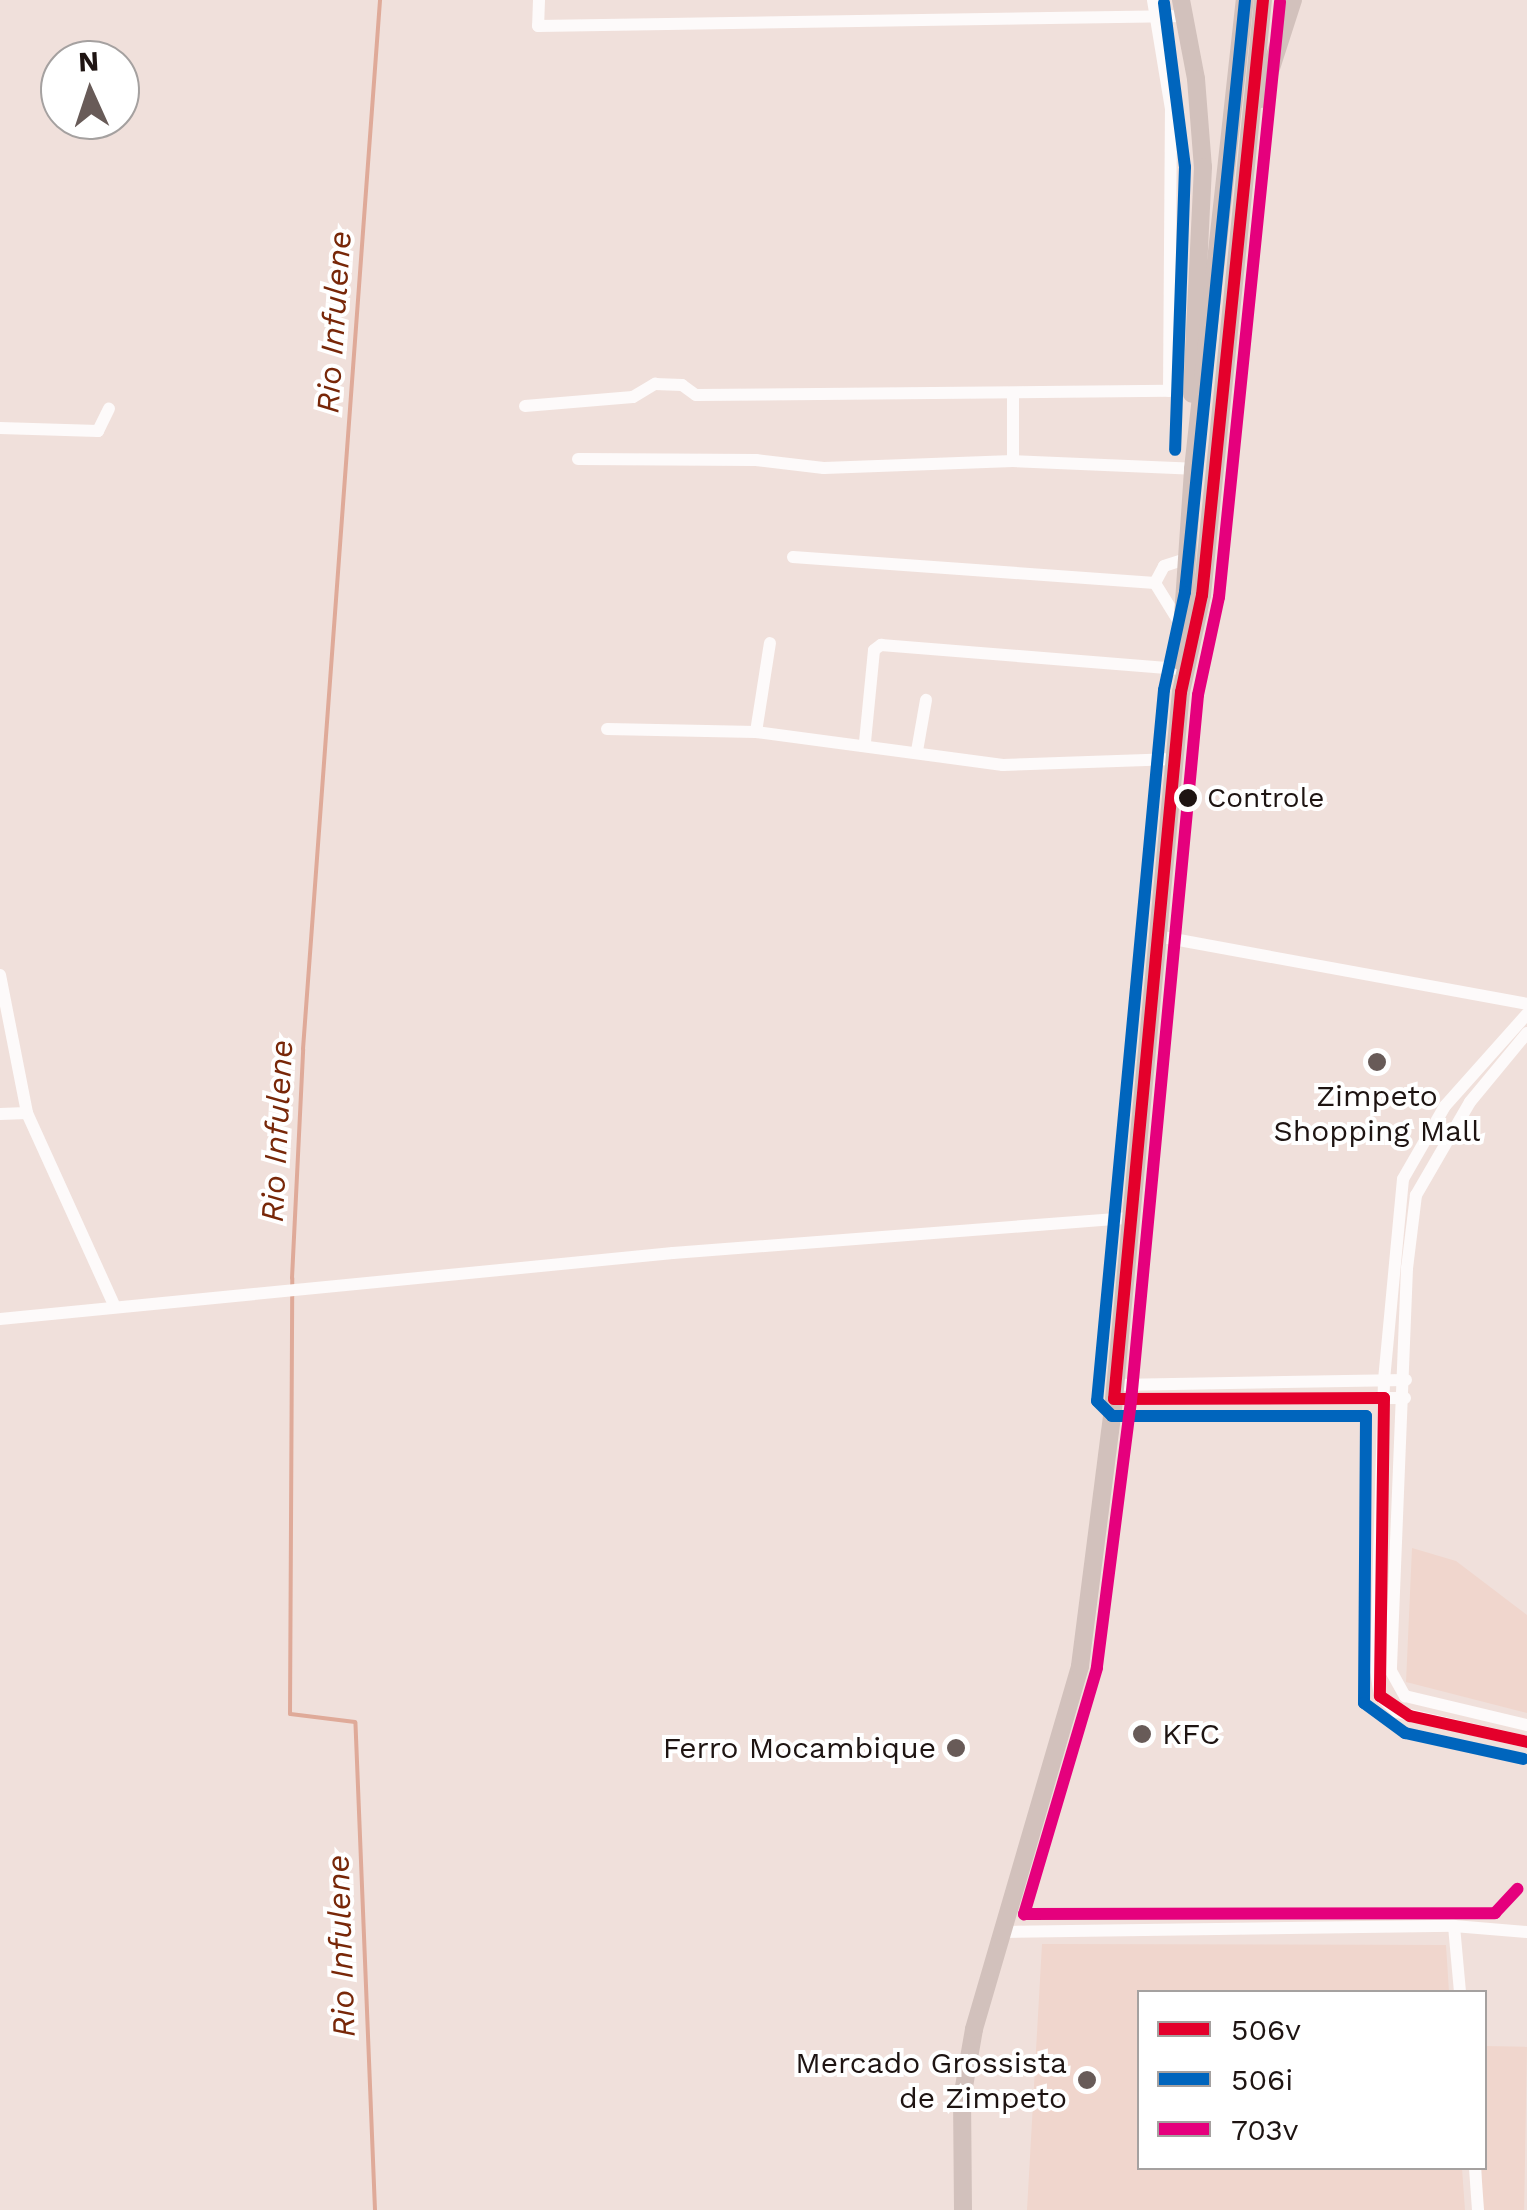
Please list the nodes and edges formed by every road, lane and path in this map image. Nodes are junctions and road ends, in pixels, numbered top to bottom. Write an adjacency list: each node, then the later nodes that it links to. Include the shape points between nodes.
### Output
1 (539, 0): 7 (street, via 538,26)
2 (1153, 0): 7 (street)
3 (1245, 0): 17 (highway)
4 (1263, 0): 8 (highway)
5 (1294, 0): 8 (highway)
6 (1183, 8): 7 (street); 10 (highway, via 1202,168)
7 (1158, 15): 9 (street, via 1174,198)
8 (1251, 132): 24 (highway, via 1202,595)
9 (1169, 391): 10 (street); 11 (street)
10 (1192, 392): 17 (highway)
11 (1013, 394): 12 (street, via 696,395 682,385 655,384 633,397); 16 (street)
12 (525, 406)
13 (108, 408): 14 (street, via 98,431)
14 (0, 428)
15 (578, 460): 16 (street, via 756,460 824,468)
16 (1013, 462): 17 (street)
17 (1193, 467): 19 (highway)
18 (793, 558): 20 (street)
19 (1186, 559): 20 (street, via 1164,566); 21 (highway)
20 (1154, 583): 21 (street)
21 (1180, 625): 23 (highway)
22 (770, 643): 27 (street)
23 (1180, 669): 24 (highway); 28 (street, via 881,645 874,650)
24 (1182, 692): 30 (highway)
25 (926, 700): 29 (street)
26 (606, 729): 27 (street)
27 (756, 732): 28 (street)
28 (865, 742): 29 (street)
29 (917, 751): 30 (street, via 1003,765)
30 (1175, 758): 31 (highway)
31 (1157, 936): 33 (street); 38 (highway)
32 (0, 975): 36 (street)
33 (1527, 1004)
34 (1527, 1014): 42 (street, via 1445,1106 1403,1180)
35 (1527, 1032): 41 (street, via 1470,1102 1416,1196)
36 (27, 1113): 37 (street); 39 (street)
37 (0, 1114)
38 (1133, 1218): 39 (street); 43 (highway)
39 (114, 1305): 40 (street)
40 (0, 1319)
41 (1406, 1380): 42 (street); 45 (street)
42 (1384, 1381): 43 (street); 44 (street)
43 (1115, 1392): 44 (street); 49 (highway, via 1080,1666)
44 (1384, 1398): 45 (street); 47 (street, via 1380,1696 1410,1716)
45 (1404, 1398): 46 (street, via 1392,1682 1416,1700)
46 (1527, 1725)
47 (1527, 1742)
48 (1454, 1926): 49 (street); 50 (street); 51 (street)
49 (1001, 1932): 53 (highway, via 965,2074)
50 (1527, 1932)
51 (1460, 1990)
52 (1474, 2170): 54 (street)
53 (963, 2210)
54 (1478, 2210)

